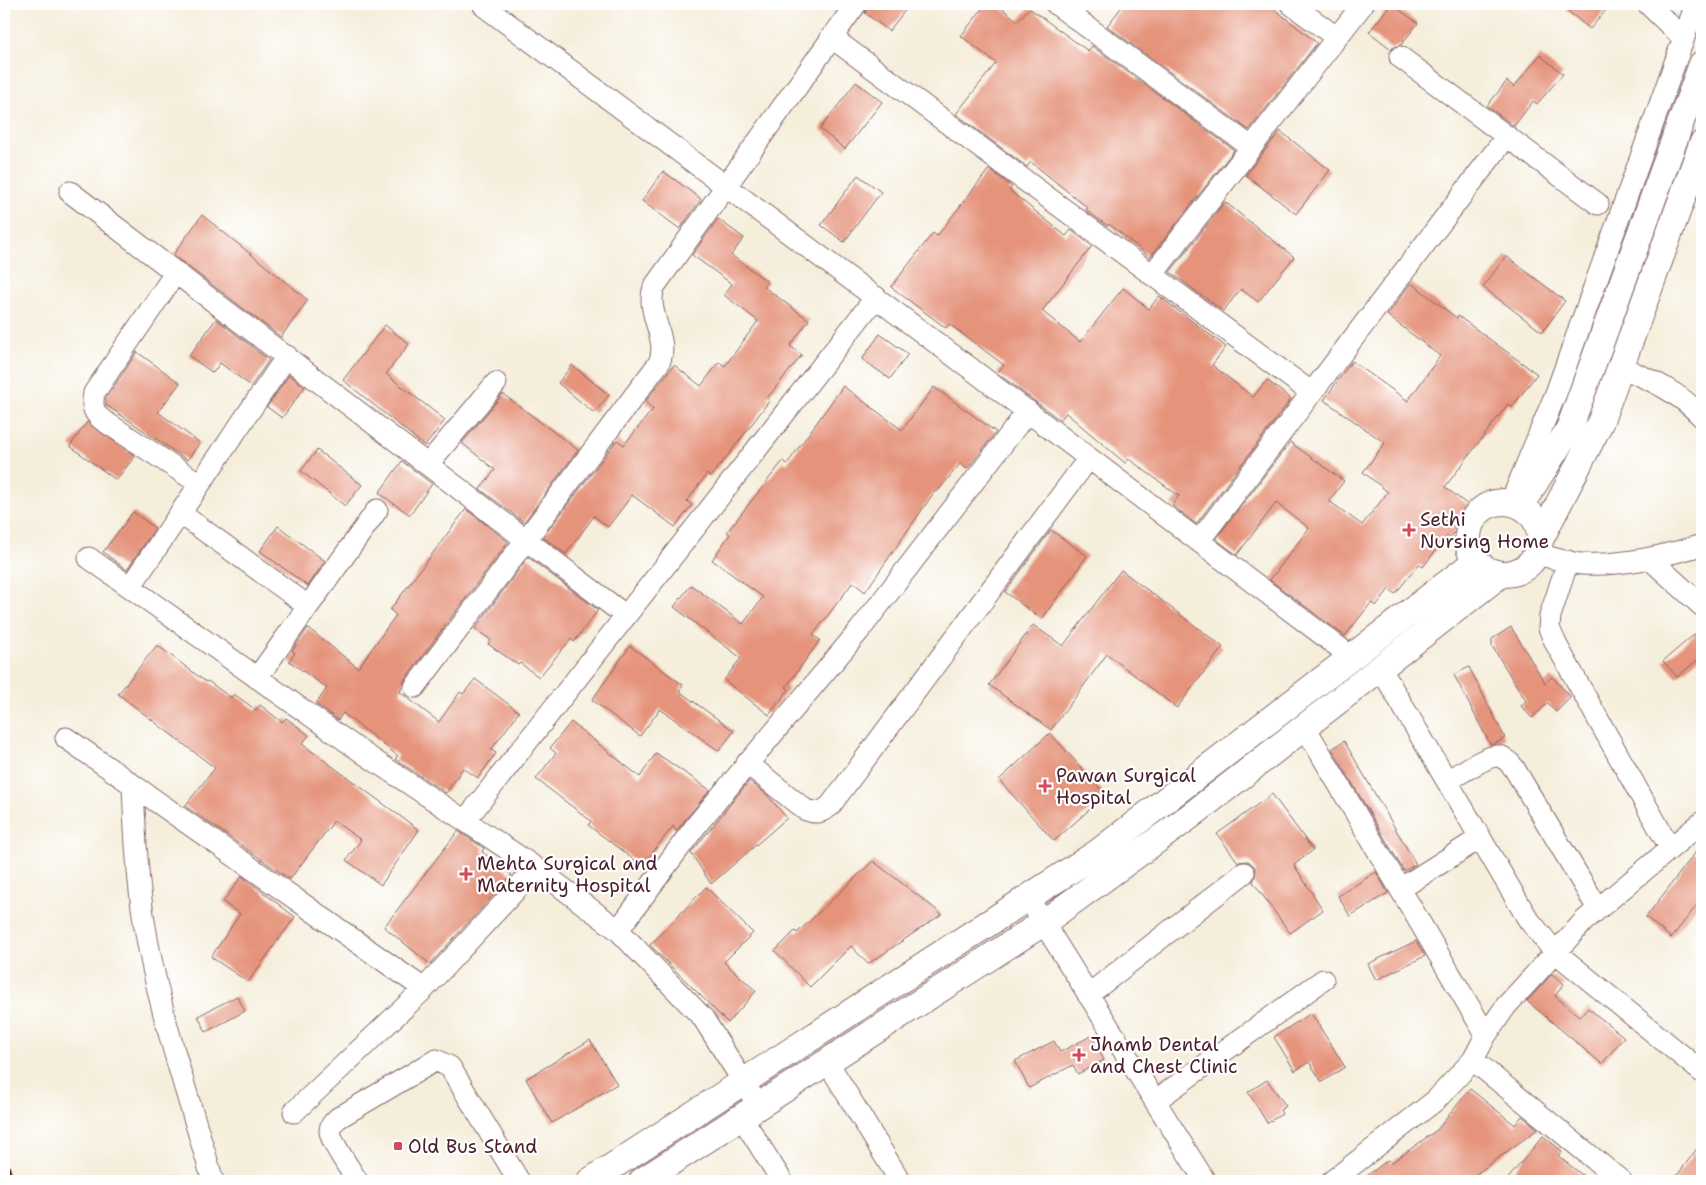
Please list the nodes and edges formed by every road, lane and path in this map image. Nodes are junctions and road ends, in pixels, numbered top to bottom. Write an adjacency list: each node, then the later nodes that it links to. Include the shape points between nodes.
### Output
1 (856, 4): 8 (street)
2 (1291, 4): 9 (street)
3 (1362, 4): 9 (street)
4 (1648, 4): 10 (street)
5 (1696, 4): 10 (street)
6 (484, 6): 16 (street)
7 (1068, 8): 15 (street)
8 (831, 37): 16 (street); 20 (street)
9 (1336, 38): 15 (street)
10 (1683, 38): 31 (street)
11 (1400, 57): 13 (street)
12 (1702, 64): 31 (main road, via 1569,429)
13 (1507, 136): 18 (street); 25 (street)
14 (1702, 144): 23 (main road)
15 (1251, 147): 20 (street)
16 (725, 184): 21 (street); 34 (street, via 654,287 651,310 663,354 659,364)
17 (70, 192): 19 (street)
18 (1598, 204)
19 (176, 272): 22 (street); 30 (street, via 94,393 92,404 95,414 101,419)
20 (1152, 275): 25 (street)
21 (876, 297): 26 (street); 46 (street)
22 (287, 356): 29 (street); 30 (street)
23 (1621, 367): 27 (street, via 1662,385 1689,403); 37 (main road, via 1600,423)
24 (496, 383): 29 (street)
25 (1312, 393): 35 (street)
26 (1028, 411): 28 (street); 53 (street, via 859,631)
27 (1702, 417)
28 (1088, 458): 35 (street); 53 (street, via 830,806 821,812 804,809)
29 (428, 464): 34 (street)
30 (200, 484): 33 (street)
31 (1516, 504): 37 (main road, via 1532,514 1538,526); 40 (main road, via 1492,503 1481,510 1472,522 1468,535 1470,551)
32 (377, 510): 44 (street)
33 (180, 513): 43 (street); 44 (street)
34 (526, 539): 46 (street); 50 (street)
35 (1199, 541): 47 (street)
36 (1702, 545): 39 (street)
37 (1539, 547): 41 (street); 42 (main road, via 1528,565 1512,573)
38 (89, 558): 43 (street)
39 (1650, 559): 41 (street, via 1580,564); 45 (street)
40 (1476, 561): 42 (main road); 47 (main road)
41 (1568, 561): 59 (street, via 1550,616 1550,628)
42 (1501, 574): 48 (main road)
43 (130, 587): 49 (street)
44 (308, 606): 49 (street)
45 (1702, 606)
46 (626, 616): 56 (street)
47 (1352, 658): 63 (main road, via 1097,853)
48 (1381, 669): 51 (main road); 54 (street)
49 (257, 678): 56 (street)
50 (415, 687)
51 (1305, 727): 62 (street); 65 (main road, via 1189,817)
52 (66, 738): 55 (street)
53 (747, 763): 66 (street)
54 (1447, 781): 58 (street); 64 (street, via 1490,757 1508,760)
55 (133, 786): 69 (street); 81 (street, via 144,922 163,1013)
56 (465, 821): 60 (street)
57 (1700, 826): 59 (street)
58 (1480, 838): 62 (street); 67 (street, via 1528,919)
59 (1670, 848): 64 (street)
60 (536, 868): 66 (street); 69 (street)
61 (1244, 873): 70 (street)
62 (1400, 889): 71 (street)
63 (1028, 898): 65 (street); 75 (main road)
64 (1598, 909): 67 (street)
65 (1043, 922): 70 (street); 73 (main road)
66 (618, 930): 75 (street, via 703,1018)
67 (1555, 952): 71 (street, via 1506,1006); 74 (street)
68 (1323, 980): 76 (street)
69 (424, 989): 78 (street)
70 (1088, 995): 76 (street)
71 (1486, 1034): 72 (street)
72 (1473, 1060): 80 (street); 88 (street, via 1436,1100)
73 (827, 1061): 77 (main road); 86 (street)
74 (1702, 1072)
75 (744, 1082): 77 (street); 84 (main road)
76 (1155, 1101): 87 (street)
77 (750, 1111): 79 (main road); 85 (street)
78 (294, 1112)
79 (646, 1180)
80 (1616, 1180)
81 (213, 1181)
82 (357, 1181): 83 (street, via 330,1133 331,1125 436,1060 450,1067)
83 (519, 1181)
84 (590, 1181)
85 (782, 1181)
86 (900, 1181)
87 (1205, 1181)
88 (1332, 1181)

